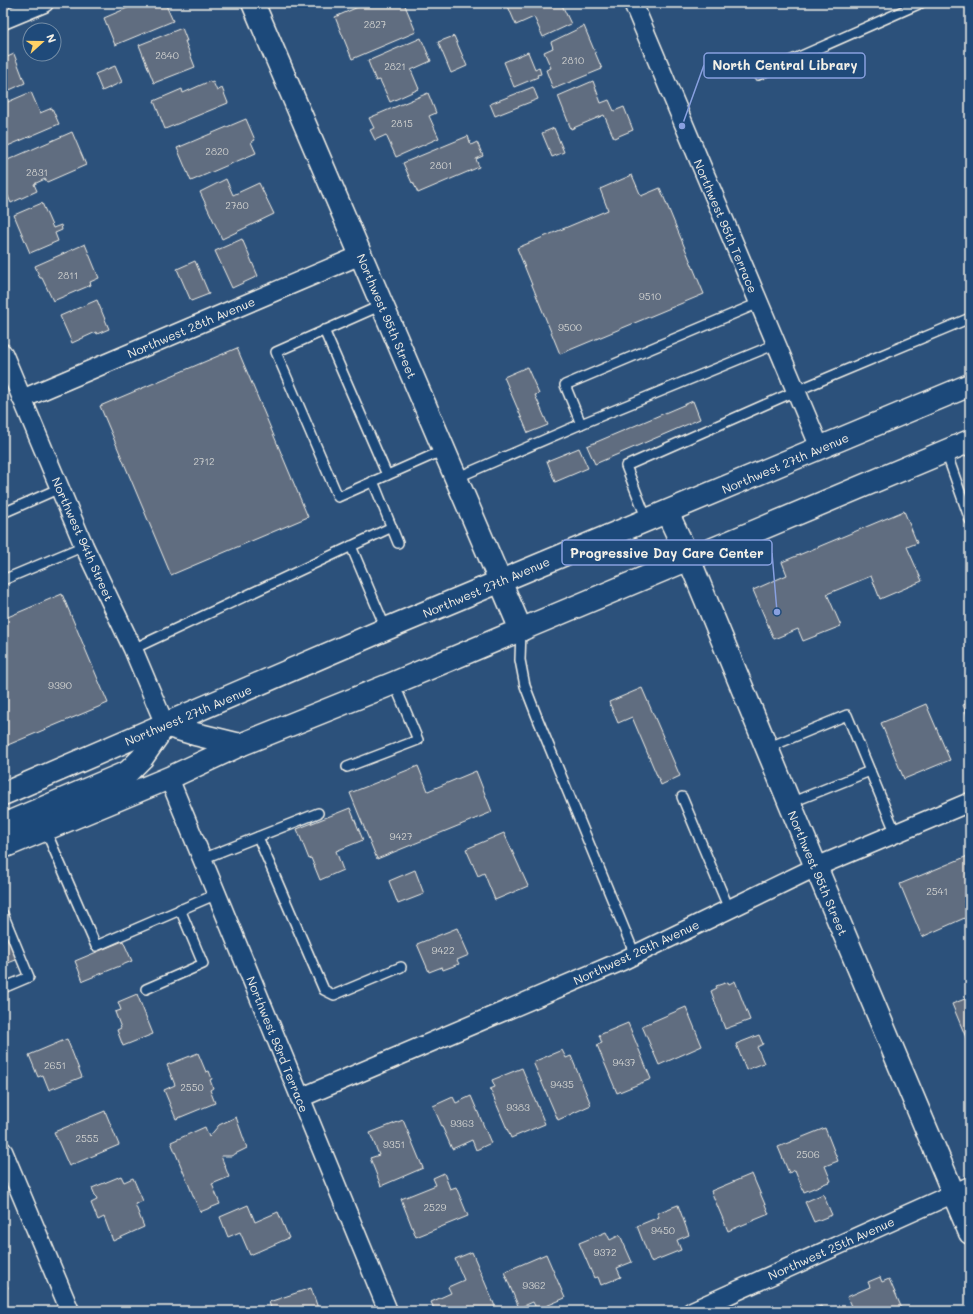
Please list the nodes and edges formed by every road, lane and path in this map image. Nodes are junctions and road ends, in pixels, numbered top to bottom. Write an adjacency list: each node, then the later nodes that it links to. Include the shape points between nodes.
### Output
1 (44, 3): 5 (street)
2 (253, 3): 7 (main road, Northwest 95th Street)
3 (633, 3): 8 (street, Northwest 95th Terrace)
4 (922, 3): 6 (lane)
5 (3, 20)
6 (758, 75)
7 (361, 255): 9 (main road, Northwest 95th Street); 16 (street, Northwest 28th Avenue)
8 (759, 303): 12 (street, Northwest 95th Terrace); 17 (lane, via 565,385)
9 (382, 305): 11 (lane); 20 (main road, Northwest 95th Street)
10 (970, 318): 15 (lane)
11 (324, 330): 22 (lane); 24 (lane, via 276,352 338,497)
12 (776, 344): 15 (street, Northwest 95th Terrace); 17 (lane)
13 (3, 353): 16 (street, Northwest 94th Street)
14 (970, 385): 19 (main road, Northwest 27th Avenue)
15 (796, 391): 19 (street, Northwest 95th Terrace); 29 (lane, via 626,466)
16 (22, 399): 25 (street, Northwest 94th Street)
17 (581, 424): 23 (lane)
18 (970, 441): 21 (main road)
19 (820, 448): 27 (main road, Northwest 27th Avenue)
20 (444, 450): 22 (lane); 23 (main road, Northwest 95th Street)
21 (946, 452): 26 (lane); 35 (main road)
22 (386, 475): 24 (lane)
23 (456, 478): 37 (main road, Northwest 95th Street)
24 (373, 481): 31 (lane)
25 (60, 488): 28 (lane); 33 (street, Northwest 94th Street)
26 (967, 498): 30 (lane)
27 (667, 512): 29 (main road, Northwest 27th Avenue); 35 (main road, Northwest 95th Street)
28 (3, 513)
29 (647, 520): 37 (main road, Northwest 27th Avenue)
30 (970, 520)
31 (392, 527): 32 (lane); 34 (lane)
32 (398, 543)
33 (84, 546): 36 (lane); 40 (street, Northwest 94th Street)
34 (351, 546): 38 (lane); 40 (lane)
35 (688, 559): 39 (main road); 44 (main road, Northwest 95th Street)
36 (3, 580)
37 (500, 581): 38 (main road, Northwest 27th Avenue); 39 (main road, Northwest 95th Street)
38 (386, 629): 42 (main road, Northwest 27th Avenue)
39 (521, 630): 41 (main road); 64 (lane, via 520,660 525,686)
40 (133, 648): 42 (street, Northwest 94th Street)
41 (394, 683): 43 (main road); 45 (lane, via 418,740)
42 (165, 725): 43 (main road); 48 (main road, Northwest 27th Avenue); 53 (main road, via 142,758 128,772)
43 (240, 745): 47 (main road)
44 (767, 748): 46 (lane, via 847,715); 51 (main road, Northwest 95th Street)
45 (346, 767)
46 (870, 771): 51 (lane); 55 (lane)
47 (169, 778): 54 (main road); 58 (street, Northwest 93rd Terrace)
48 (3, 794)
49 (682, 797): 62 (lane)
50 (970, 802): 55 (street, Northwest 26th Avenue)
51 (790, 804): 59 (main road, Northwest 95th Street)
52 (318, 813): 56 (lane)
53 (3, 826)
54 (45, 829): 57 (main road); 61 (lane, via 96,946)
55 (896, 834): 59 (street, Northwest 26th Avenue)
56 (258, 837): 58 (lane); 65 (lane, via 324,990 334,995)
57 (3, 847)
58 (202, 859): 60 (street, Northwest 93rd Terrace)
59 (816, 868): 62 (street, Northwest 26th Avenue); 70 (main road, Northwest 95th Street)
60 (217, 894): 61 (lane); 68 (street, Northwest 93rd Terrace)
61 (180, 909): 67 (lane, via 203,964)
62 (729, 909): 64 (street, Northwest 26th Avenue)
63 (3, 914): 66 (lane, via 29,977)
64 (635, 955): 68 (street, Northwest 26th Avenue)
65 (401, 967)
66 (3, 988)
67 (146, 989)
68 (300, 1098): 73 (street, Northwest 93rd Terrace)
69 (3, 1151): 72 (street)
70 (961, 1189): 71 (main road, Northwest 95th Street); 74 (street, Northwest 25th Avenue)
71 (970, 1233)
72 (70, 1311)
73 (388, 1311)
74 (693, 1311)

